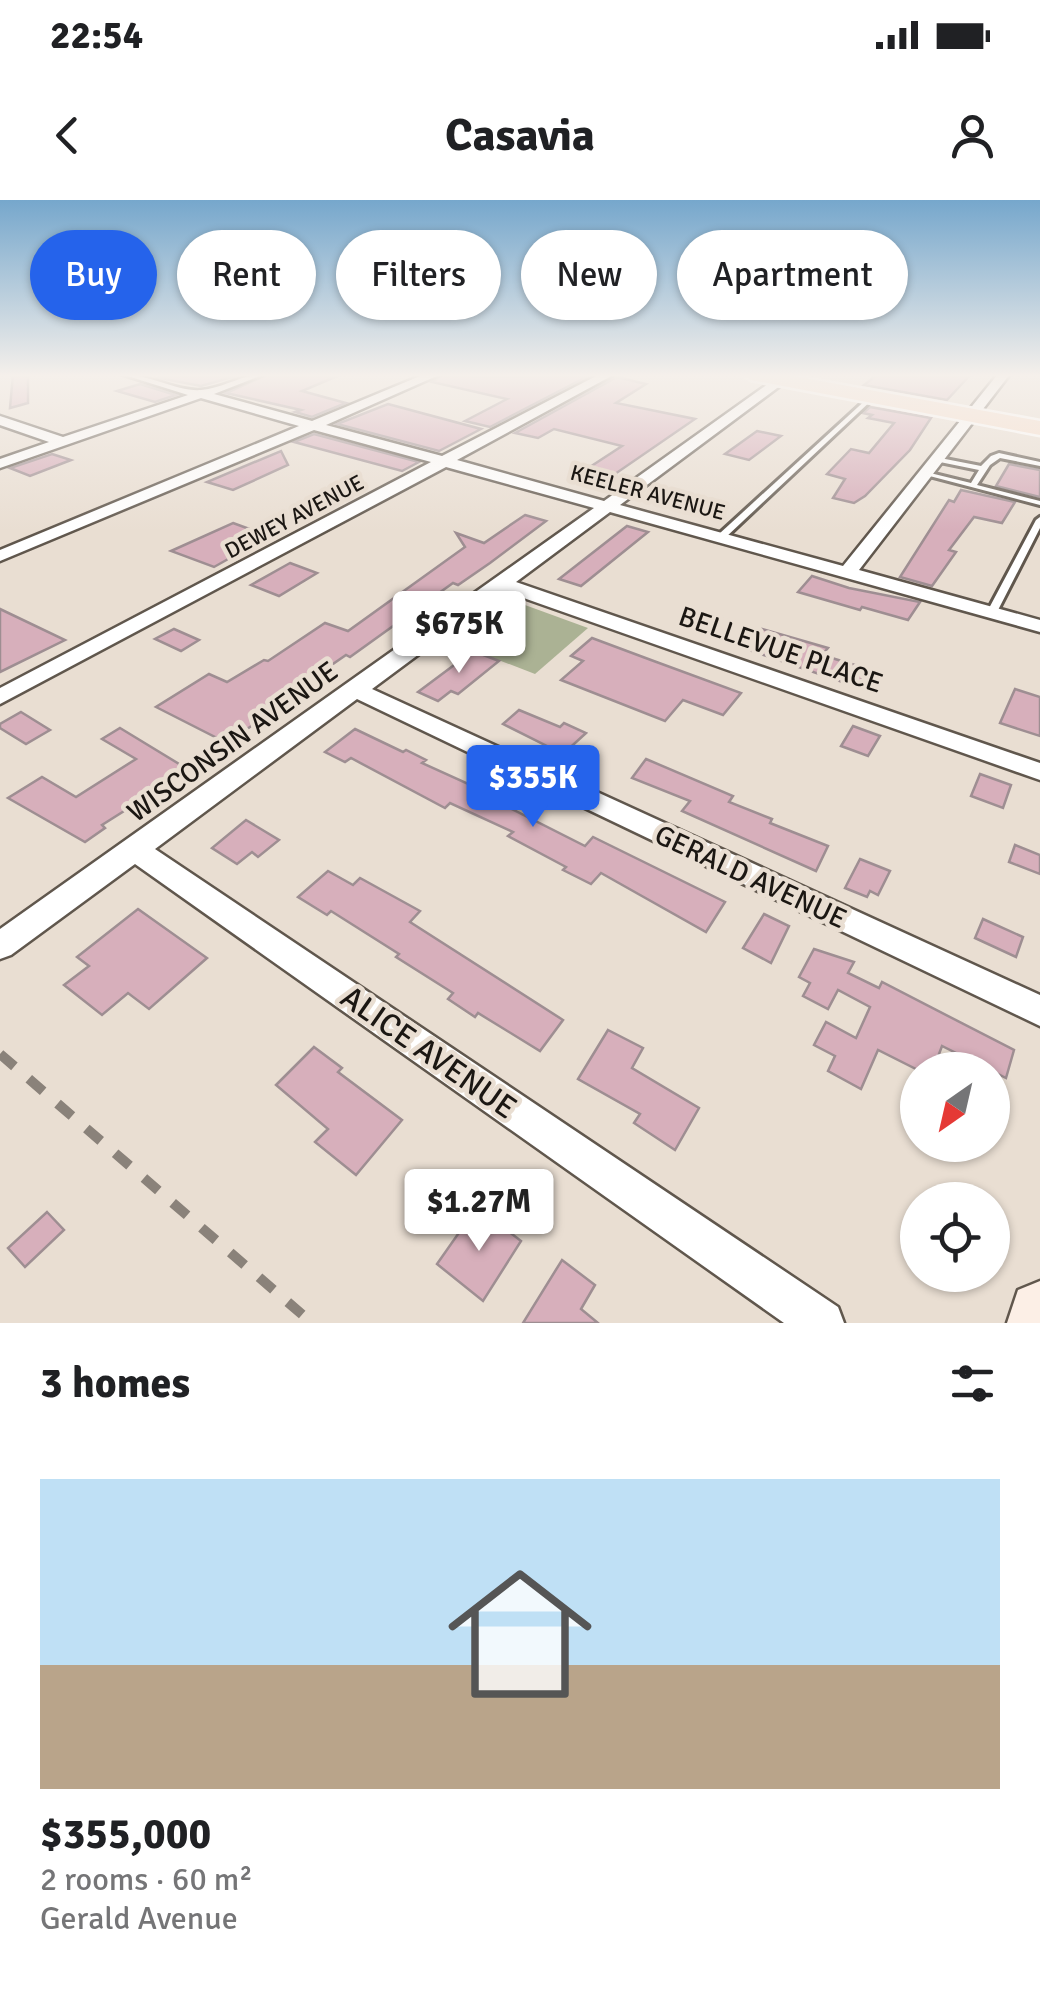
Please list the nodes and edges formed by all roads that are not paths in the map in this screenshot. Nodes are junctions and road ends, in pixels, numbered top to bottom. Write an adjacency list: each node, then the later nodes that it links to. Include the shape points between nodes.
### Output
1 (18, 426): 9 (street)
2 (107, 426): 9 (street)
3 (311, 426): 22 (street)
4 (319, 426): 11 (street, KEELER AVENUE)
5 (511, 426): 11 (street, DEWEY AVENUE)
6 (717, 426): 18 (street, WISCONSIN AVENUE)
7 (841, 426): 20 (lane)
8 (964, 426): 10 (street)
9 (62, 442): 12 (street)
10 (938, 459): 14 (lane); 15 (street)
11 (447, 461): 18 (street, KEELER AVENUE); 29 (street, DEWEY AVENUE)
12 (0, 464)
13 (1040, 464): 14 (lane, via 1000,455)
14 (980, 468): 16 (lane)
15 (926, 474): 16 (lane); 24 (street)
16 (974, 484): 17 (lane)
17 (1040, 503)
18 (609, 504): 20 (street, KEELER AVENUE); 25 (street, WISCONSIN AVENUE)
19 (1040, 520): 21 (lane)
20 (722, 536): 24 (street, KEELER AVENUE)
21 (1022, 554): 23 (lane); 26 (lane)
22 (0, 556)
23 (1040, 558)
24 (849, 571): 26 (street, KEELER AVENUE)
25 (502, 583): 28 (street, WISCONSIN AVENUE); 30 (street, BELLEVUE PLACE)
26 (992, 612): 27 (street, KEELER AVENUE)
27 (1040, 626)
28 (354, 690): 31 (street, WISCONSIN AVENUE); 33 (street, GERALD AVENUE)
29 (0, 697)
30 (1040, 772)
31 (134, 849): 32 (street, WISCONSIN AVENUE); 35 (street, ALICE AVENUE)
32 (0, 946)
33 (1040, 1011)
34 (1040, 1312): 36 (street)
35 (822, 1323)
36 (1038, 1323)

